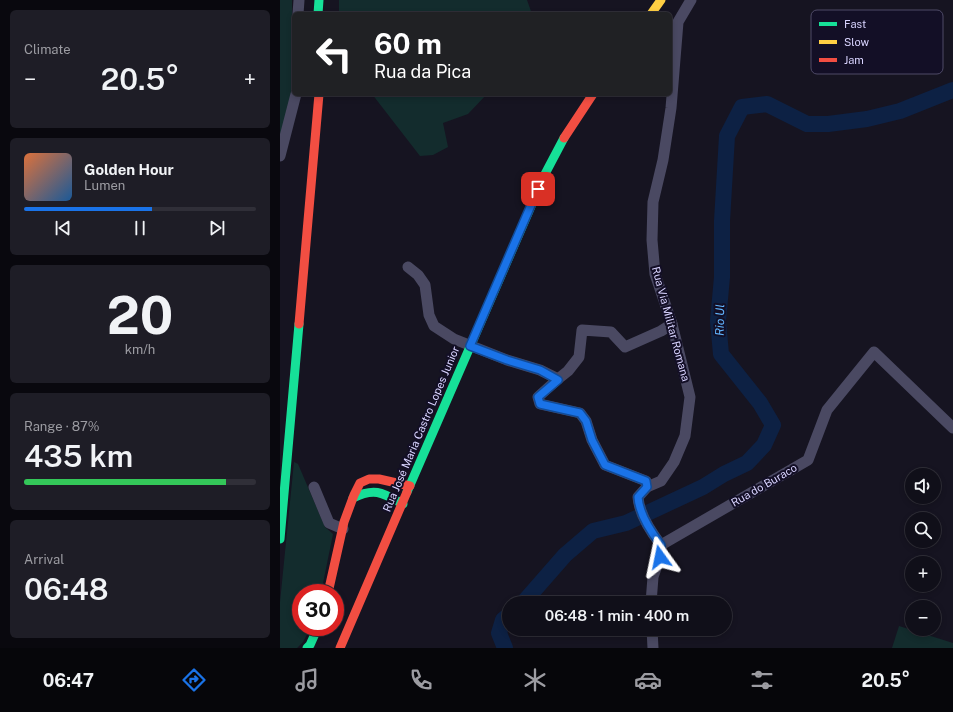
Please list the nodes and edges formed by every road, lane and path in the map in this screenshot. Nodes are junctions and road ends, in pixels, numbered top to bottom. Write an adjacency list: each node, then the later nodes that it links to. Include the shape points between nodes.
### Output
1 (299, 0): 6 (street)
2 (319, 0): 7 (main road)
3 (326, 0): 8 (main road)
4 (661, 0): 9 (main road)
5 (690, 0): 15 (street, Rua Via Militar Romana, via 678,22)
6 (298, 12)
7 (318, 12)
8 (325, 12)
9 (652, 12)
10 (295, 96): 16 (street)
11 (312, 96): 22 (main road)
12 (320, 96): 29 (main road)
13 (592, 96): 19 (main road, Rua José Maria Castro Lopes Junior, via 544,174)
14 (672, 96): 18 (street, Rua Via Militar Romana, via 663,160 653,202 652,240 655,274)
15 (672, 96)
16 (280, 156)
17 (408, 267): 19 (street, via 425,285 429,315 434,326)
18 (672, 324): 20 (street, via 626,347 611,332 582,330 579,357); 25 (street, Rua Via Militar Romana, via 690,396 685,436 674,462 661,481)
19 (470, 346): 20 (street, via 540,370); 23 (main road, Rua José Maria Castro Lopes Junior)
20 (558, 380): 25 (street, via 538,397 540,404 580,413 605,465 646,481)
21 (953, 428): 30 (street, Rua do Buraco, via 874,352 827,410 808,460)
22 (280, 455)
23 (410, 486): 26 (main road, via 369,479 360,483); 27 (main road, Rua José Maria Castro Lopes Junior)
24 (314, 487): 28 (street, via 329,523)
25 (647, 487): 30 (street, via 638,497 639,505 653,535)
26 (352, 498): 27 (main road, via 375,490); 28 (main road)
27 (403, 504): 36 (main road, Rua José Maria Castro Lopes Junior)
28 (343, 529): 31 (main road)
29 (280, 539)
30 (661, 545): 32 (street, via 653,577)
31 (330, 584)
32 (652, 596)
33 (314, 636): 35 (main road)
34 (652, 636): 37 (street)
35 (307, 648)
36 (340, 648)
37 (653, 648)

